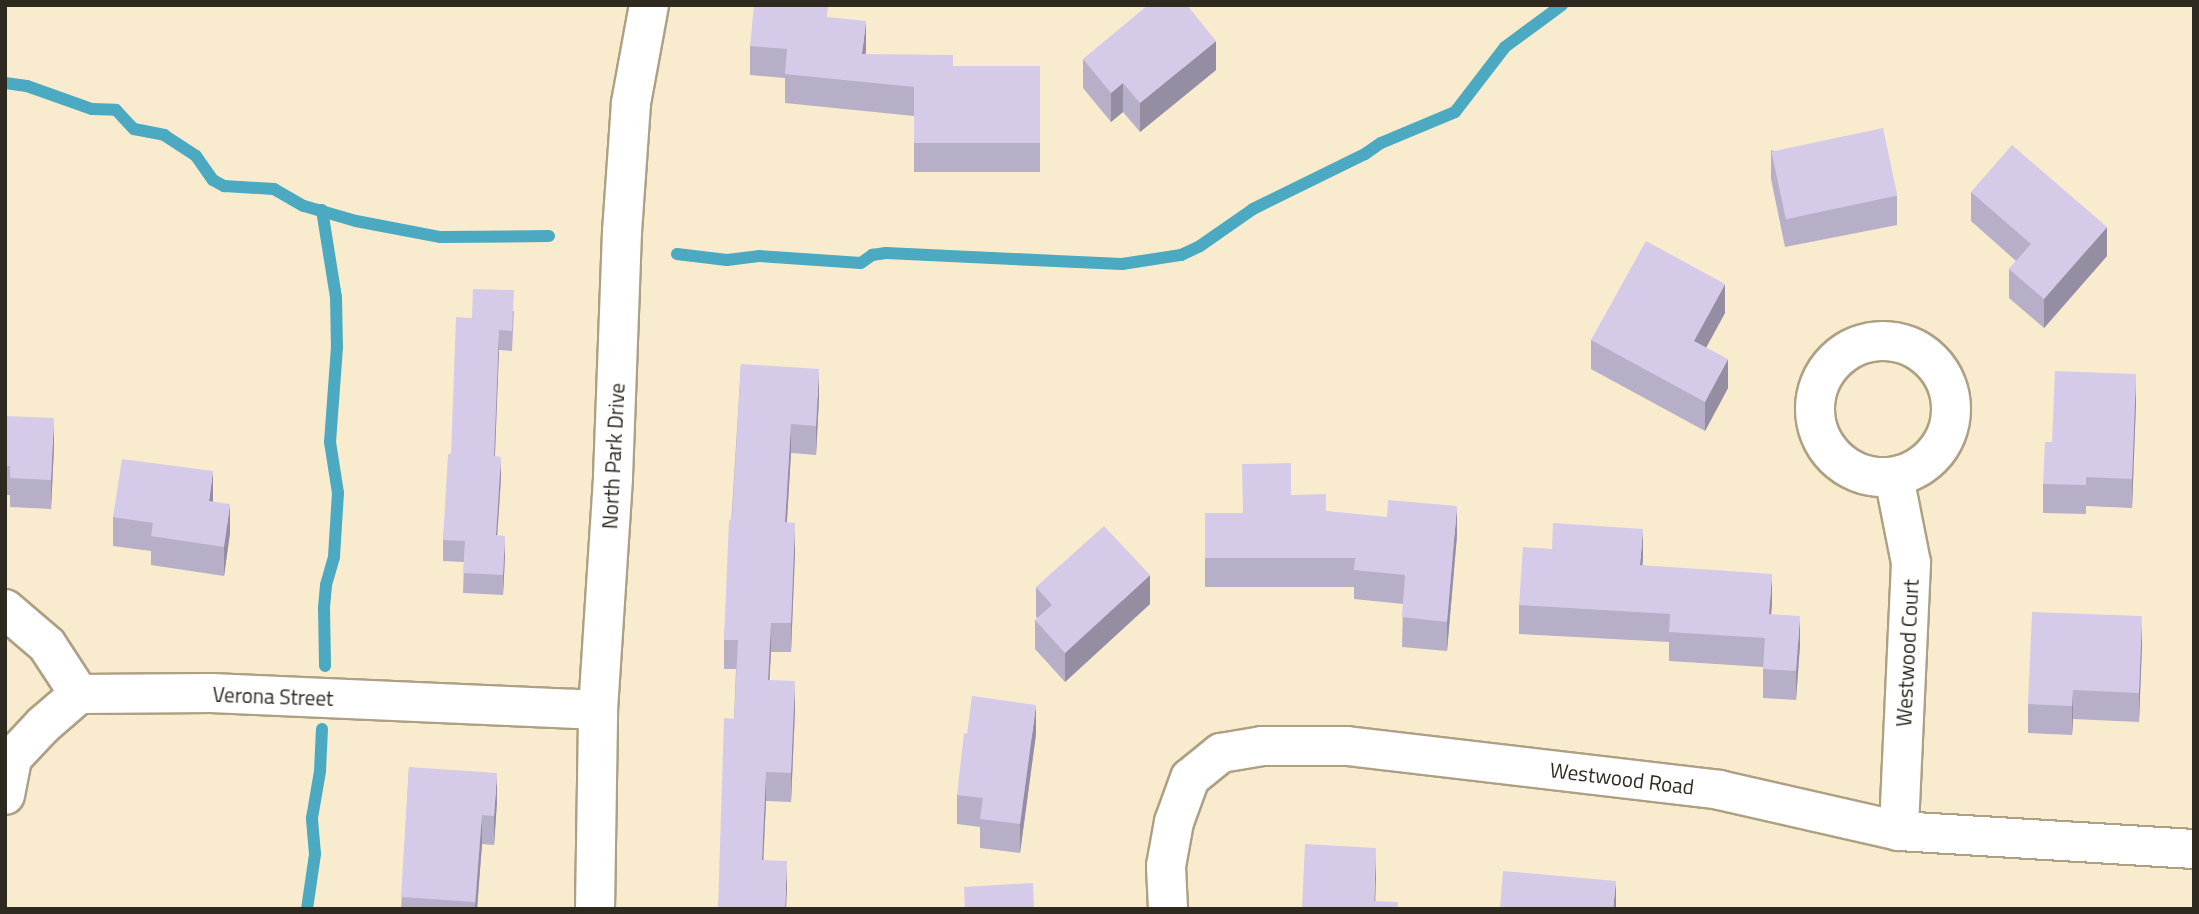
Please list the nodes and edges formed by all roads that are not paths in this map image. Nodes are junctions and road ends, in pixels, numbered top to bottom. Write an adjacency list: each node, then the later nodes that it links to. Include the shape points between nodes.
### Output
1 (649, 5): 5 (street, North Park Drive, via 631,103)
2 (1894, 477): 8 (street, Westwood Court, via 1911,563)
3 (5, 609): 4 (street, via 47,645)
4 (79, 694): 5 (street, Verona Street, via 211,693); 6 (street)
5 (598, 710): 10 (street, North Park Drive)
6 (9, 755): 7 (street)
7 (5, 795)
8 (1899, 831): 9 (street, Westwood Road); 11 (street, Westwood Road, via 1719,790 1347,746 1262,746 1221,753 1189,778 1168,855)
9 (2194, 849)
10 (595, 909)
11 (1168, 909)

